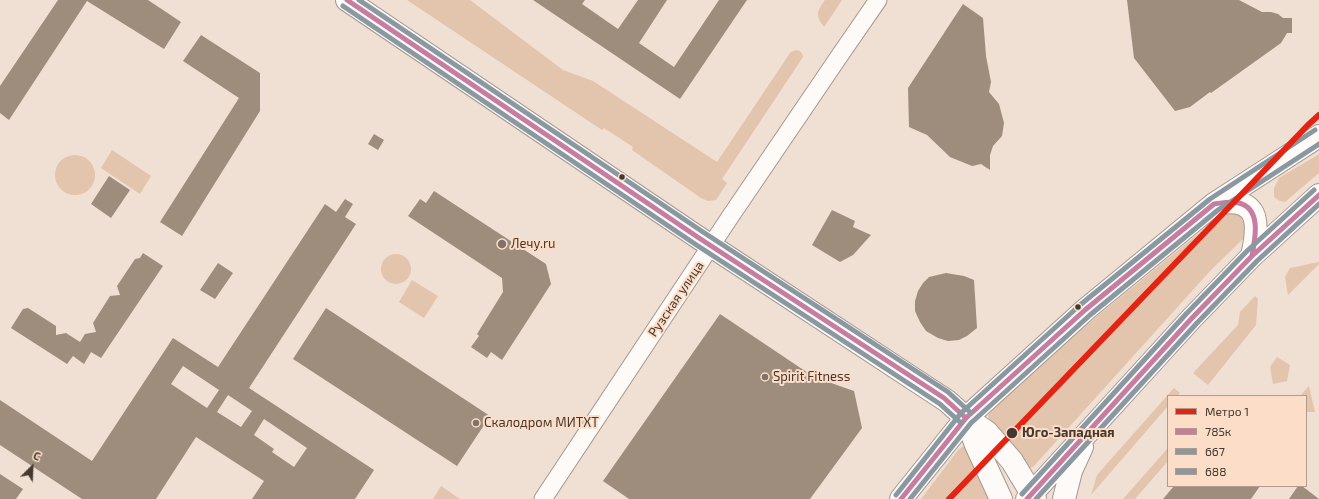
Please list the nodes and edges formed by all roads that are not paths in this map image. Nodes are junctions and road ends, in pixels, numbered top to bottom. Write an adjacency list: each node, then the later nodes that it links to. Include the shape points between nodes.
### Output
1 (347, 0): 6 (main road)
2 (878, 0): 6 (street, Рузская улица)
3 (1319, 136): 5 (main road)
4 (1319, 195): 7 (main road)
5 (1214, 204): 7 (main road, via 1227,201 1238,203 1248,206 1254,214 1257,224); 8 (main road, via 1084,310)
6 (711, 246): 8 (main road, via 944,398); 11 (street, Рузская улица)
7 (1252, 256): 9 (main road)
8 (966, 418): 10 (main road, via 987,432 1012,460); 12 (main road); 13 (main road)
9 (1092, 426): 10 (main road); 14 (main road, via 1071,471)
10 (1031, 497)
11 (543, 499)
12 (901, 499)
13 (1001, 499)
14 (1064, 499)

